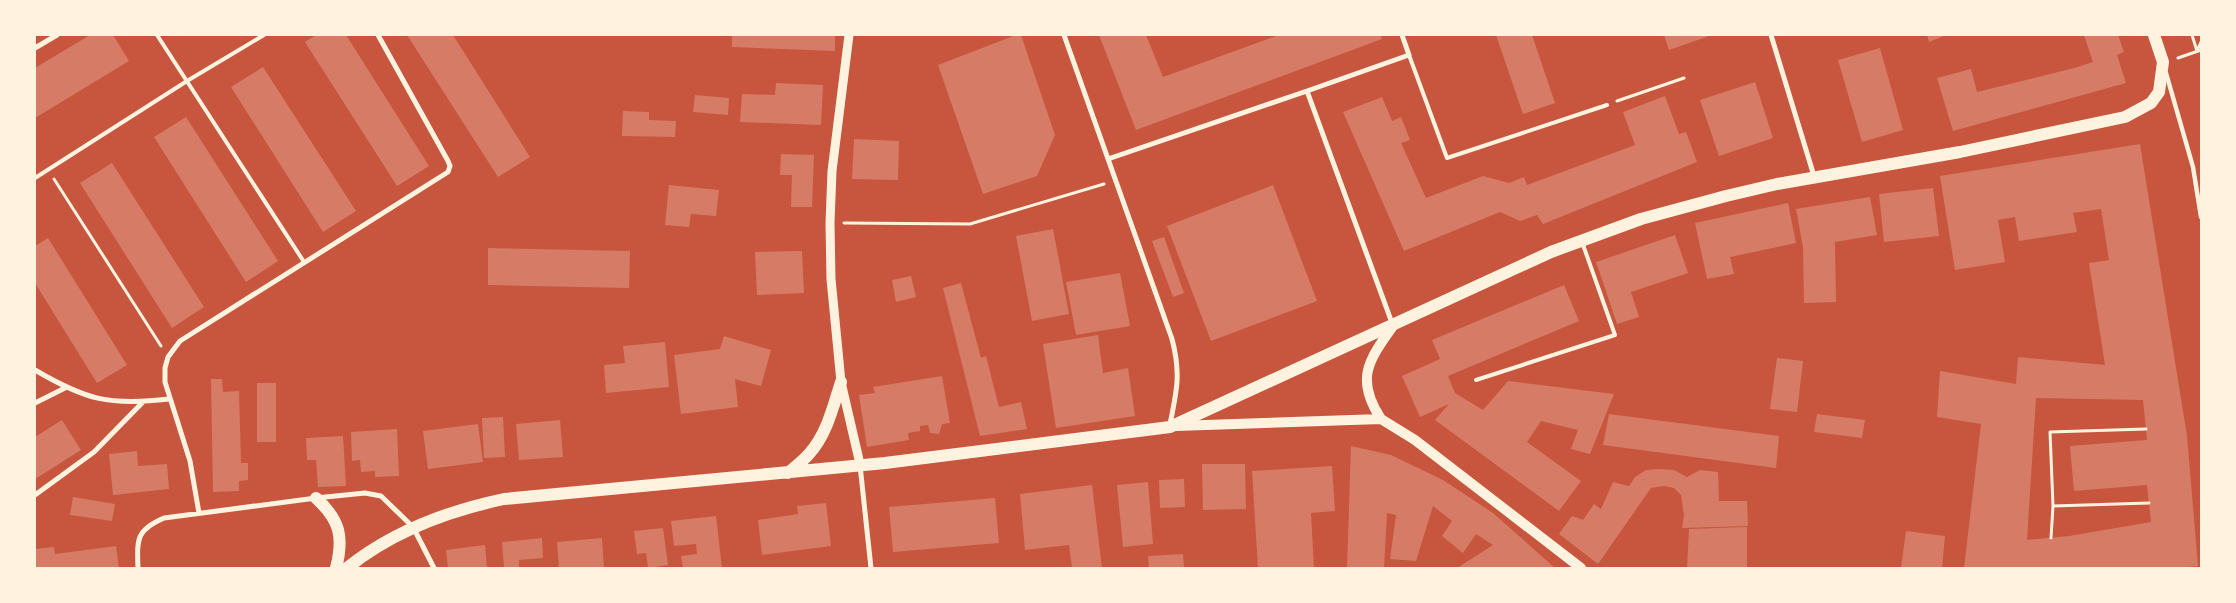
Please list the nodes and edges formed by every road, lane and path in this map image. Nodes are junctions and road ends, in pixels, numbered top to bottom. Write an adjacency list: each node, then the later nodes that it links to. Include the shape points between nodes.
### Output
1 (56, 35): 12 (street)
2 (157, 35): 17 (lane)
3 (264, 35): 17 (lane)
4 (378, 35): 28 (street, via 450,166 448,172)
5 (849, 35): 26 (street, via 832,171)
6 (1064, 35): 20 (street)
7 (1402, 35): 14 (street)
8 (1770, 35): 22 (street)
9 (2154, 35): 15 (main road)
10 (2192, 35): 13 (path)
11 (2201, 42): 13 (path)
12 (35, 48)
13 (2199, 50)
14 (1409, 56): 18 (street); 19 (lane, via 1447,158)
15 (2163, 62): 22 (main road, via 2159,92 2151,103 2125,117 1960,152); 25 (street, via 2193,166)
16 (1684, 78): 19 (path)
17 (186, 81): 21 (lane); 28 (lane)
18 (1307, 91): 20 (street); 29 (street)
19 (1607, 105)
20 (1108, 159): 24 (street)
21 (47, 170): 23 (lane); 30 (path)
22 (1815, 177): 27 (main road, via 1662,213)
23 (35, 178)
24 (1116, 180): 26 (path, via 970,224); 39 (street, via 1177,359 1179,375)
25 (2201, 217)
26 (830, 223): 33 (street, via 831,280)
27 (1582, 240): 29 (main road, via 1490,279); 32 (lane, via 1615,335)
28 (304, 262): 30 (street, via 180,342)
29 (1393, 326): 38 (main road, via 1370,360 1366,374 1370,402); 39 (main road)
30 (168, 357): 35 (street, via 165,382)
31 (35, 370): 34 (street)
32 (1476, 380)
33 (841, 382): 41 (street); 42 (main road, via 822,436 809,454)
34 (65, 388): 36 (street, via 108,402); 37 (street)
35 (169, 400): 36 (street); 47 (street, via 190,461)
36 (142, 402): 43 (street, via 94,452)
37 (35, 403)
38 (1381, 419): 39 (main road); 55 (main road, via 1415,440)
39 (1170, 427): 41 (main road)
40 (2146, 429): 46 (path, via 2050,432)
41 (860, 464): 42 (main road); 54 (street)
42 (788, 473): 48 (main road, via 504,499 456,510)
43 (35, 495)
44 (316, 498): 47 (street); 48 (street, via 365,493 381,496); 51 (main road, via 330,510 336,521 340,537)
45 (2149, 503): 46 (path)
46 (2054, 506): 49 (path)
47 (199, 513): 50 (street, via 164,518 148,525 139,537)
48 (413, 527): 52 (main road, via 385,541); 53 (street)
49 (2051, 538)
50 (138, 568)
51 (336, 568)
52 (347, 568)
53 (434, 568)
54 (871, 568)
55 (1581, 568)

